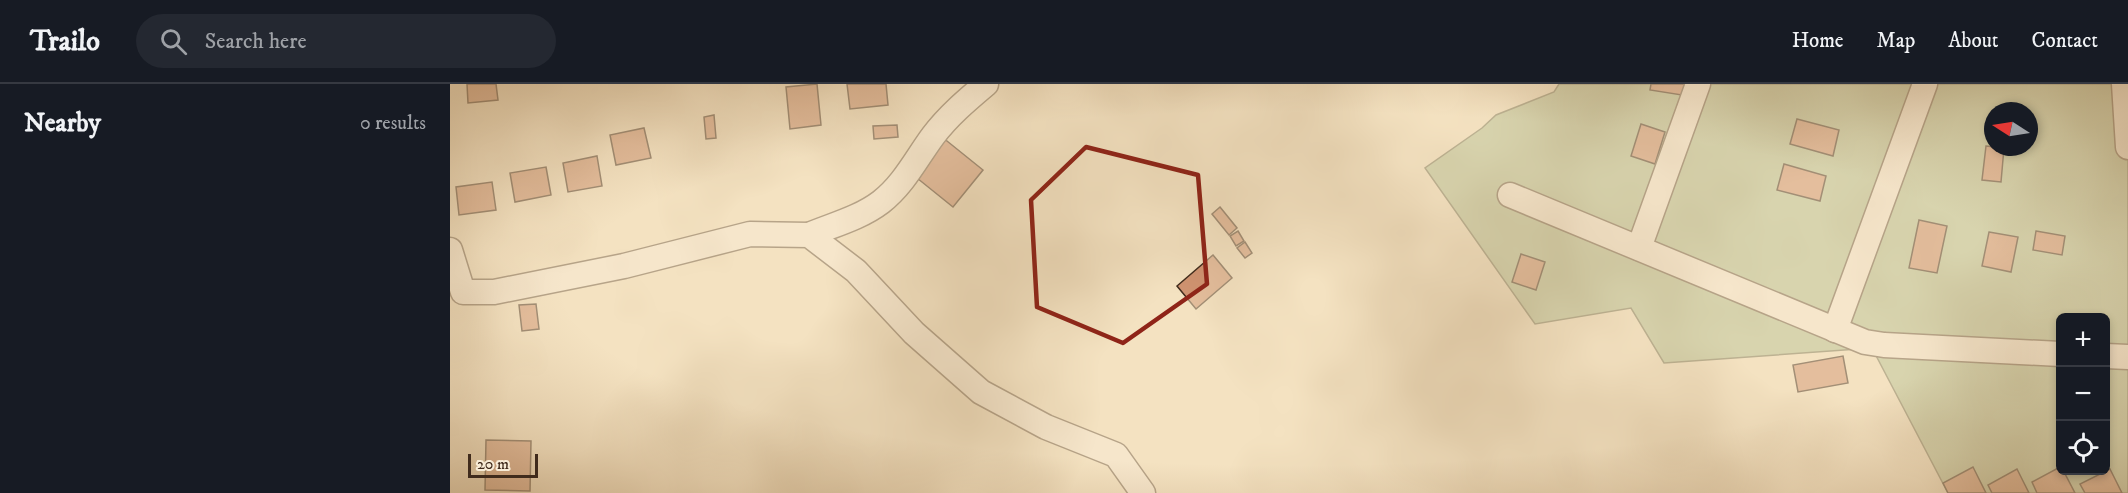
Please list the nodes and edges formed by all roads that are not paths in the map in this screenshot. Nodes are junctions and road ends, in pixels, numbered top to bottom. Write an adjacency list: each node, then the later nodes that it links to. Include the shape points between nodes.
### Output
1 (986, 84): 7 (street, via 947,119 908,174 881,201 866,212)
2 (1698, 84): 8 (street)
3 (1925, 84): 11 (street)
4 (2124, 84): 5 (street)
5 (2128, 147)
6 (1510, 195): 8 (street)
7 (809, 235): 10 (street, via 750,234 624,266 494,292); 15 (street, via 856,271 914,333 981,392 1046,427 1116,455)
8 (1639, 249): 11 (street)
9 (450, 250): 10 (street)
10 (456, 293)
11 (1835, 330): 12 (street, via 1884,345)
12 (2056, 354)
13 (2110, 356): 14 (street)
14 (2128, 357)
15 (1143, 493)

